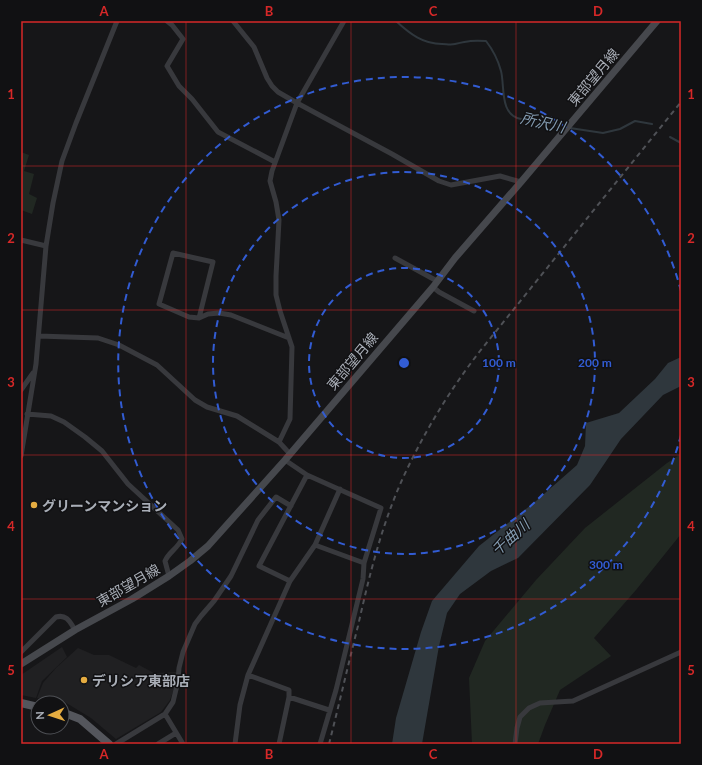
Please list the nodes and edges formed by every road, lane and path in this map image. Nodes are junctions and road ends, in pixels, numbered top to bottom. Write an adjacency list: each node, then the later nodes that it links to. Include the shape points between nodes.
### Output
1 (117, 21): 10 (street, via 62,161)
2 (167, 21): 7 (street, via 183,39 167,66 179,86 218,132)
3 (233, 21): 6 (street, via 254,48 272,86)
4 (344, 21): 6 (street)
5 (657, 21): 8 (main road, 東部望月線)
6 (297, 103): 7 (street); 8 (street, via 439,181 451,185 500,176)
7 (275, 162): 16 (street, via 270,181 279,220 276,295)
8 (521, 182): 12 (main road, 東部望月線)
9 (21, 240): 10 (street)
10 (46, 246): 15 (street)
11 (395, 258): 12 (street)
12 (435, 284): 13 (street, via 438,292); 21 (main road, 東部望月線)
13 (474, 310)
14 (199, 318): 14 (street, via 190,317 160,304 173,253 213,262); 16 (street, via 219,313)
15 (39, 336): 17 (street); 20 (street, via 98,338 119,344 157,365 195,400 207,407 237,416)
16 (289, 338): 20 (street, via 292,346 290,419)
17 (34, 372): 18 (street); 19 (street)
18 (21, 390)
19 (27, 414): 22 (street); 29 (street, via 51,416 86,437 102,451 128,484 178,530 182,539 178,548 169,553 165,561)
20 (279, 442): 21 (street)
21 (290, 454): 23 (main road, 東部望月線)
22 (21, 456)
23 (286, 460): 24 (street); 29 (main road, 東部望月線, via 208,546)
24 (307, 475): 25 (street); 26 (street)
25 (340, 489): 27 (street); 28 (street, via 381,508)
26 (291, 506): 30 (street, via 259,566); 38 (street, via 276,497 258,520 231,576 195,624 183,652 172,702)
27 (315, 545): 28 (street); 30 (street)
28 (364, 563): 37 (street, via 360,593)
29 (169, 576): 31 (main road, 東部望月線)
30 (290, 581): 35 (street)
31 (74, 630): 32 (street, via 66,618 56,617); 34 (main road, 東部望月線)
32 (21, 652)
33 (681, 652): 48 (street, via 573,701 540,703 529,708 520,717)
34 (21, 664)
35 (248, 675): 36 (street, via 289,690); 45 (street, via 240,705)
36 (289, 697): 37 (street); 46 (street)
37 (329, 710): 47 (street)
38 (165, 714): 40 (street); 42 (street)
39 (70, 715): 41 (main road, via 80,719)
40 (176, 733): 43 (street); 44 (street)
41 (110, 744)
42 (116, 744)
43 (158, 744)
44 (183, 744)
45 (235, 744)
46 (279, 744)
47 (320, 744)
48 (515, 744)

